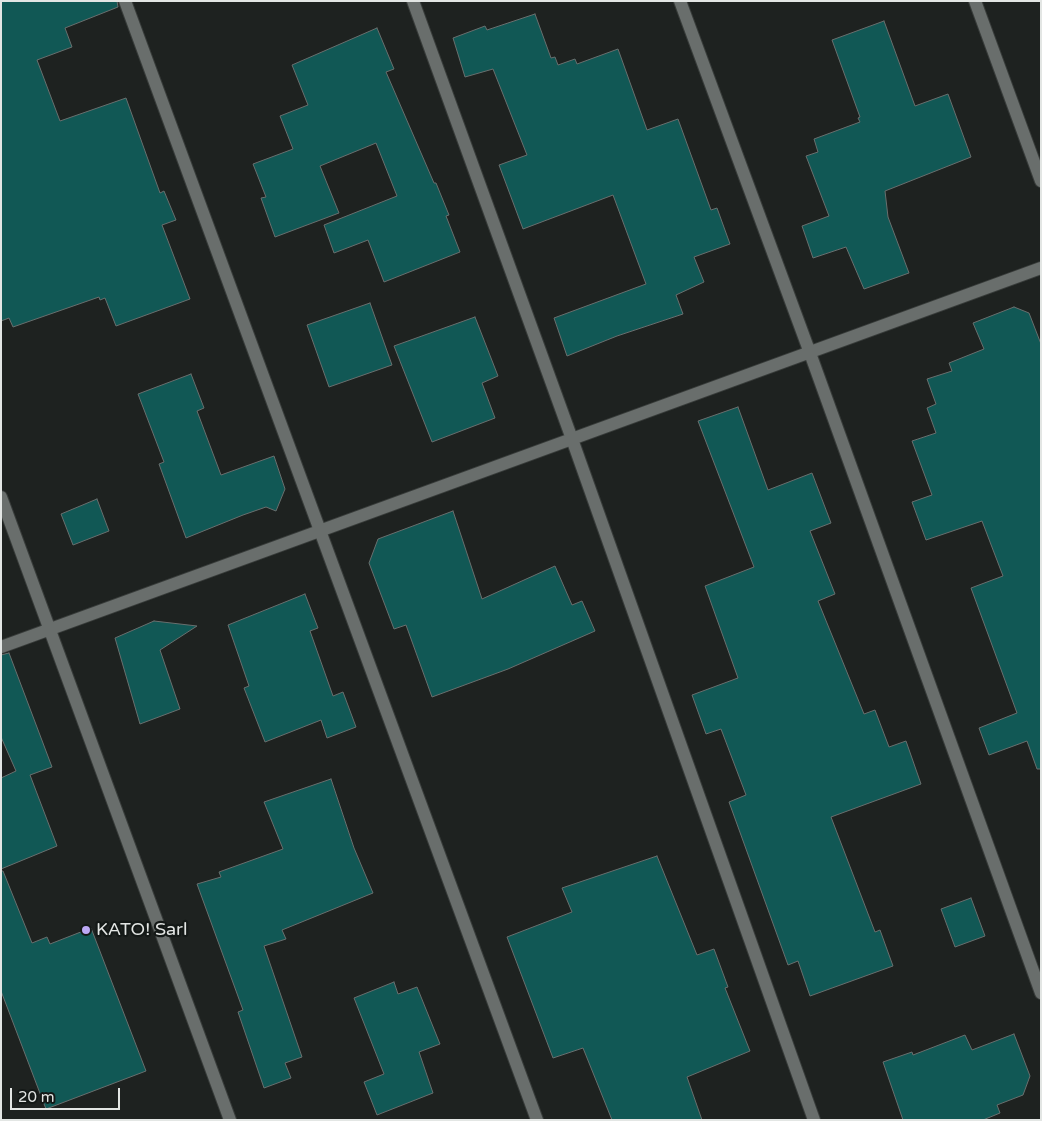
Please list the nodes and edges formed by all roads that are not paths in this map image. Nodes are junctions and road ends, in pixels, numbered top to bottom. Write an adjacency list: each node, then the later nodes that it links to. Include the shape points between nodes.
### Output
1 (125, 1): 10 (street)
2 (413, 1): 8 (street)
3 (680, 1): 7 (street)
4 (975, 1): 5 (street)
5 (1041, 181)
6 (1041, 268): 7 (street)
7 (810, 352): 8 (street); 13 (street)
8 (572, 439): 10 (street); 16 (street)
9 (1, 497): 11 (street)
10 (321, 531): 11 (street); 15 (street)
11 (50, 629): 12 (street); 14 (street)
12 (1, 647)
13 (1041, 993)
14 (230, 1120)
15 (537, 1120)
16 (814, 1120)

